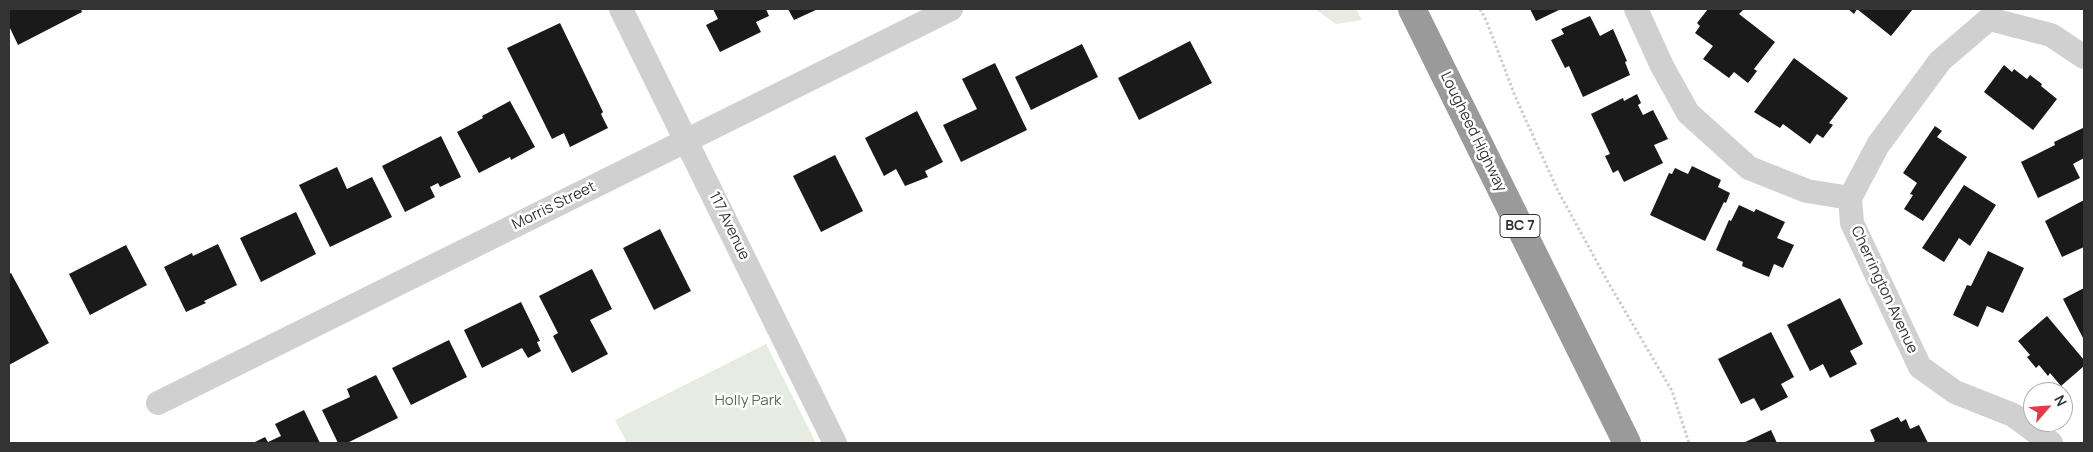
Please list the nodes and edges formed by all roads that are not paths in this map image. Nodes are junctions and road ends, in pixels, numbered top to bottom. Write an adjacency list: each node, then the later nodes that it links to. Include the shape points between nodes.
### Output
1 (622, 9): 7 (street, 117 Avenue)
2 (951, 9): 7 (street, Morris Street)
3 (1412, 9): 11 (highway, Lougheed Highway / BC 7)
4 (1636, 9): 8 (street, via 1688,113 1749,168 1807,191)
5 (1985, 14): 6 (street, via 2051,35); 8 (street, via 1940,61 1878,145)
6 (2084, 57)
7 (687, 140): 9 (street, Morris Street); 10 (street, 117 Avenue)
8 (1850, 198): 12 (street, Cherrington Avenue, via 1852,223 1920,367 1955,392 2013,415)
9 (158, 403)
10 (835, 443)
11 (1627, 443)
12 (2051, 443)

